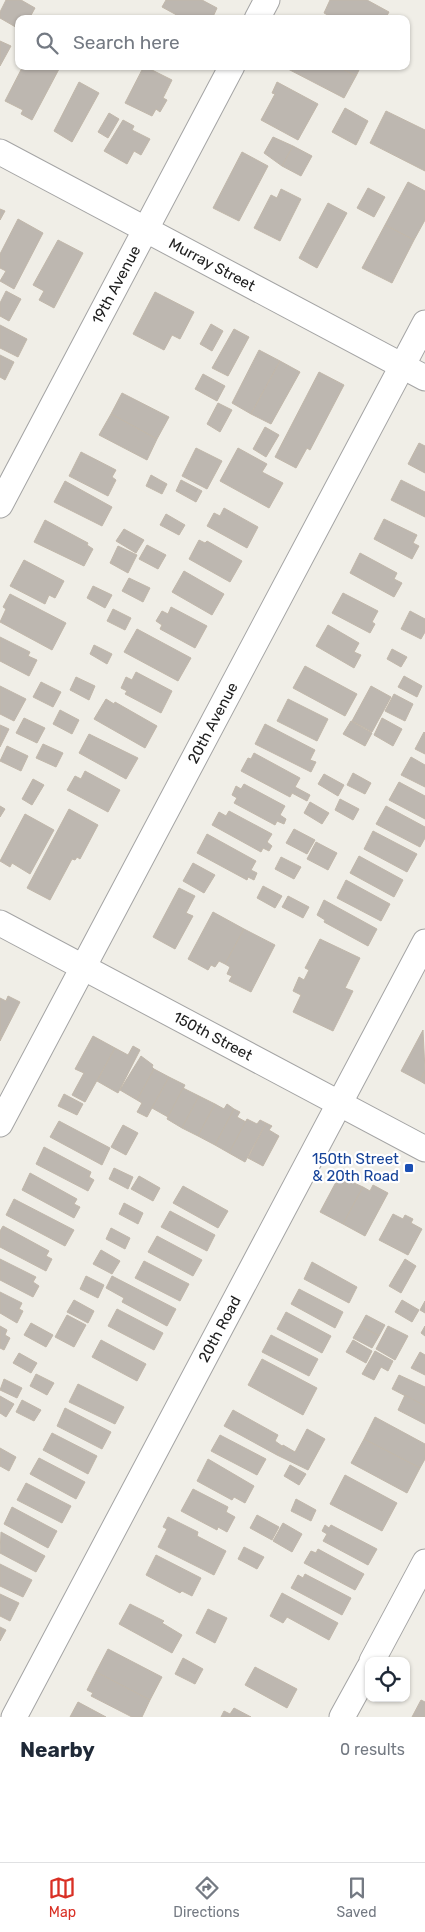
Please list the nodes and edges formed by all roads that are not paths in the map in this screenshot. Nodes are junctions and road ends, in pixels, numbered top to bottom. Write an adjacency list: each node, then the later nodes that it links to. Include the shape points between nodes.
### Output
1 (267, 0): 2 (street)
2 (260, 15)
3 (230, 70): 5 (street, 19th Avenue)
4 (0, 152): 5 (street, Murray Street)
5 (146, 229): 7 (street, Murray Street); 9 (street, 19th Avenue)
6 (425, 323): 7 (street, 20th Avenue)
7 (402, 366): 8 (street, Murray Street); 12 (street, 20th Avenue)
8 (425, 378)
9 (0, 505)
10 (0, 923): 12 (street, 150th Street)
11 (425, 942): 13 (street, 20th Road)
12 (83, 967): 13 (street, 150th Street); 14 (street, 20th Avenue)
13 (339, 1104): 15 (street, 150th Street); 19 (street, 20th Road)
14 (0, 1124)
15 (425, 1149)
16 (425, 1562): 17 (street)
17 (374, 1657)
18 (365, 1675): 20 (street)
19 (14, 1717)
20 (342, 1717)

